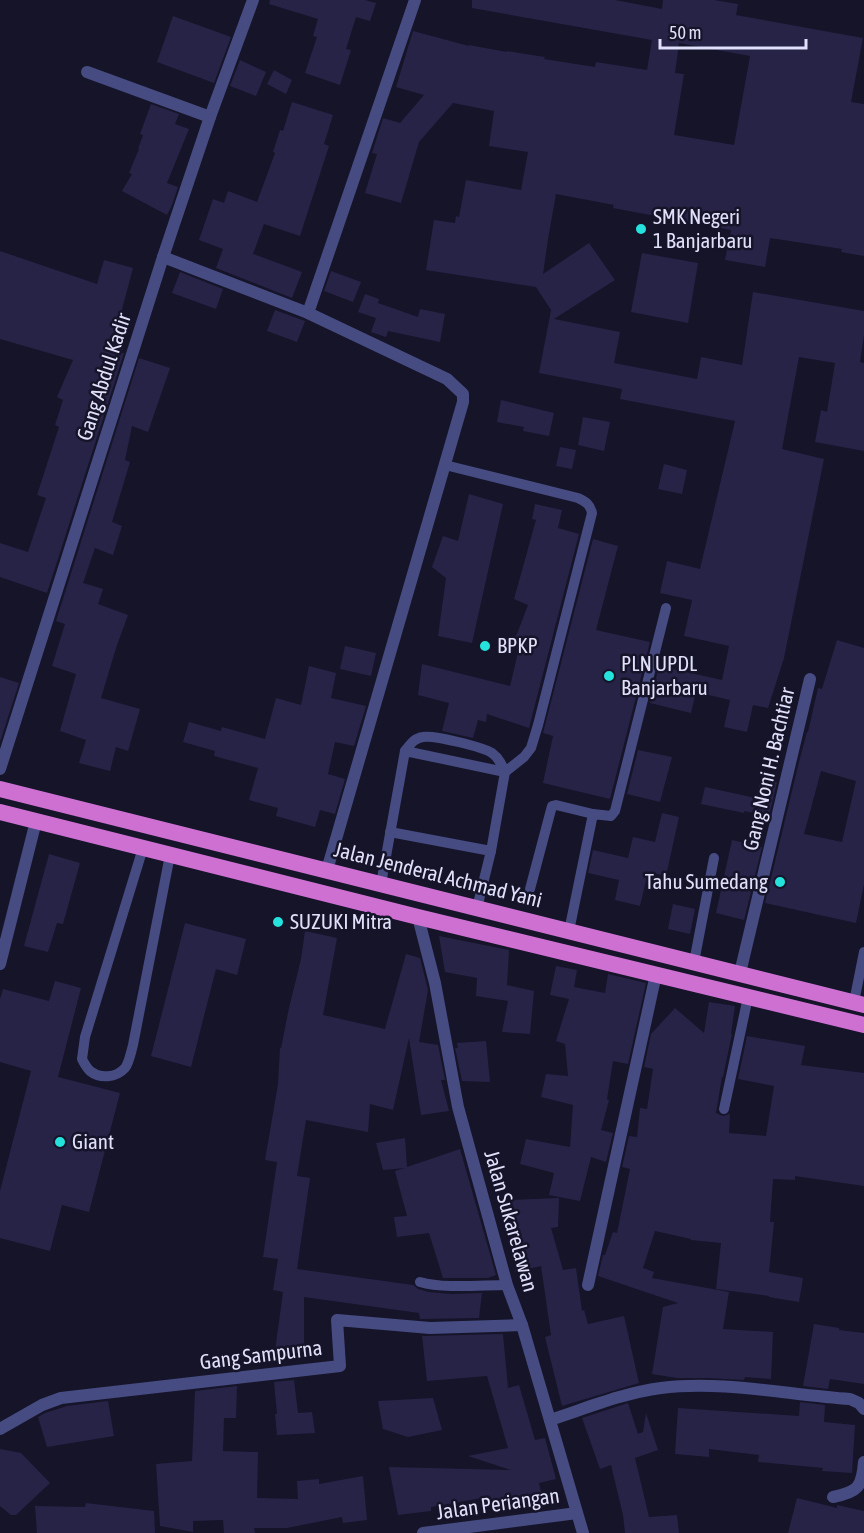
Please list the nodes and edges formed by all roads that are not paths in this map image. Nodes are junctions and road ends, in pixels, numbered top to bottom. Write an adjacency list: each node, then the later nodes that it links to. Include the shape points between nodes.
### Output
1 (254, 0): 4 (street, Gang Abdul Kadir)
2 (415, 0): 6 (street)
3 (87, 72): 4 (street)
4 (210, 117): 5 (street, Gang Abdul Kadir)
5 (163, 257): 6 (street); 11 (street, Gang Abdul Kadir)
6 (308, 313): 7 (street, via 457,387 463,402)
7 (445, 465): 12 (lane, via 578,498 590,506 592,513 531,748); 24 (street)
8 (666, 608): 15 (lane, via 615,811 611,816)
9 (810, 679): 33 (street, Gang Noni H. Bachtiar)
10 (405, 751): 12 (lane); 12 (lane, via 413,741 431,737 484,749 500,760); 17 (lane)
11 (0, 769)
12 (505, 772): 20 (lane)
13 (0, 789): 18 (highway, Jalan Jenderal Achmad Yani)
14 (0, 812): 16 (highway)
15 (593, 814): 26 (lane, via 552,806); 29 (lane)
16 (36, 821): 19 (highway); 32 (street)
17 (390, 832): 20 (lane); 25 (lane)
18 (225, 844): 23 (highway); 24 (highway, Jalan Jenderal Achmad Yani)
19 (143, 848): 21 (highway); 21 (lane, via 85,1037 82,1059 98,1076 114,1075 125,1067 133,1045)
20 (491, 851): 27 (lane)
21 (170, 855): 23 (highway)
22 (714, 858): 31 (lane)
23 (220, 868): 28 (highway)
24 (327, 870): 25 (highway, Jalan Jenderal Achmad Yani)
25 (381, 884): 27 (highway, Jalan Jenderal Achmad Yani)
26 (530, 890)
27 (477, 908): 29 (highway, Jalan Jenderal Achmad Yani)
28 (418, 917): 34 (highway); 40 (street, Jalan Sukarelawan, via 435,983 458,1107)
29 (569, 931): 31 (highway, Jalan Jenderal Achmad Yani)
30 (864, 952): 36 (lane)
31 (694, 962): 33 (highway, Jalan Jenderal Achmad Yani)
32 (0, 964)
33 (740, 973): 36 (highway, Jalan Jenderal Achmad Yani)
34 (656, 974): 35 (highway); 41 (street)
35 (748, 997): 37 (highway); 38 (lane)
36 (859, 1003)
37 (864, 1024)
38 (724, 1109)
39 (420, 1282): 40 (lane)
40 (507, 1285): 42 (street, Jalan Sukarelawan)
41 (588, 1285)
42 (522, 1325): 44 (street, Jalan Sukarelawan); 45 (street, Gang Sampurna, via 430,1328 337,1320 340,1366 61,1398)
43 (864, 1409): 44 (street, via 850,1399 722,1387 661,1388 617,1397)
44 (550, 1420): 48 (street, Jalan Sukarelawan)
45 (0, 1429)
46 (864, 1462): 47 (street, via 858,1486)
47 (833, 1497)
48 (577, 1513): 49 (street, Jalan Periangan); 50 (street, Jalan Sukarelawan)
49 (423, 1533)
50 (583, 1533)

